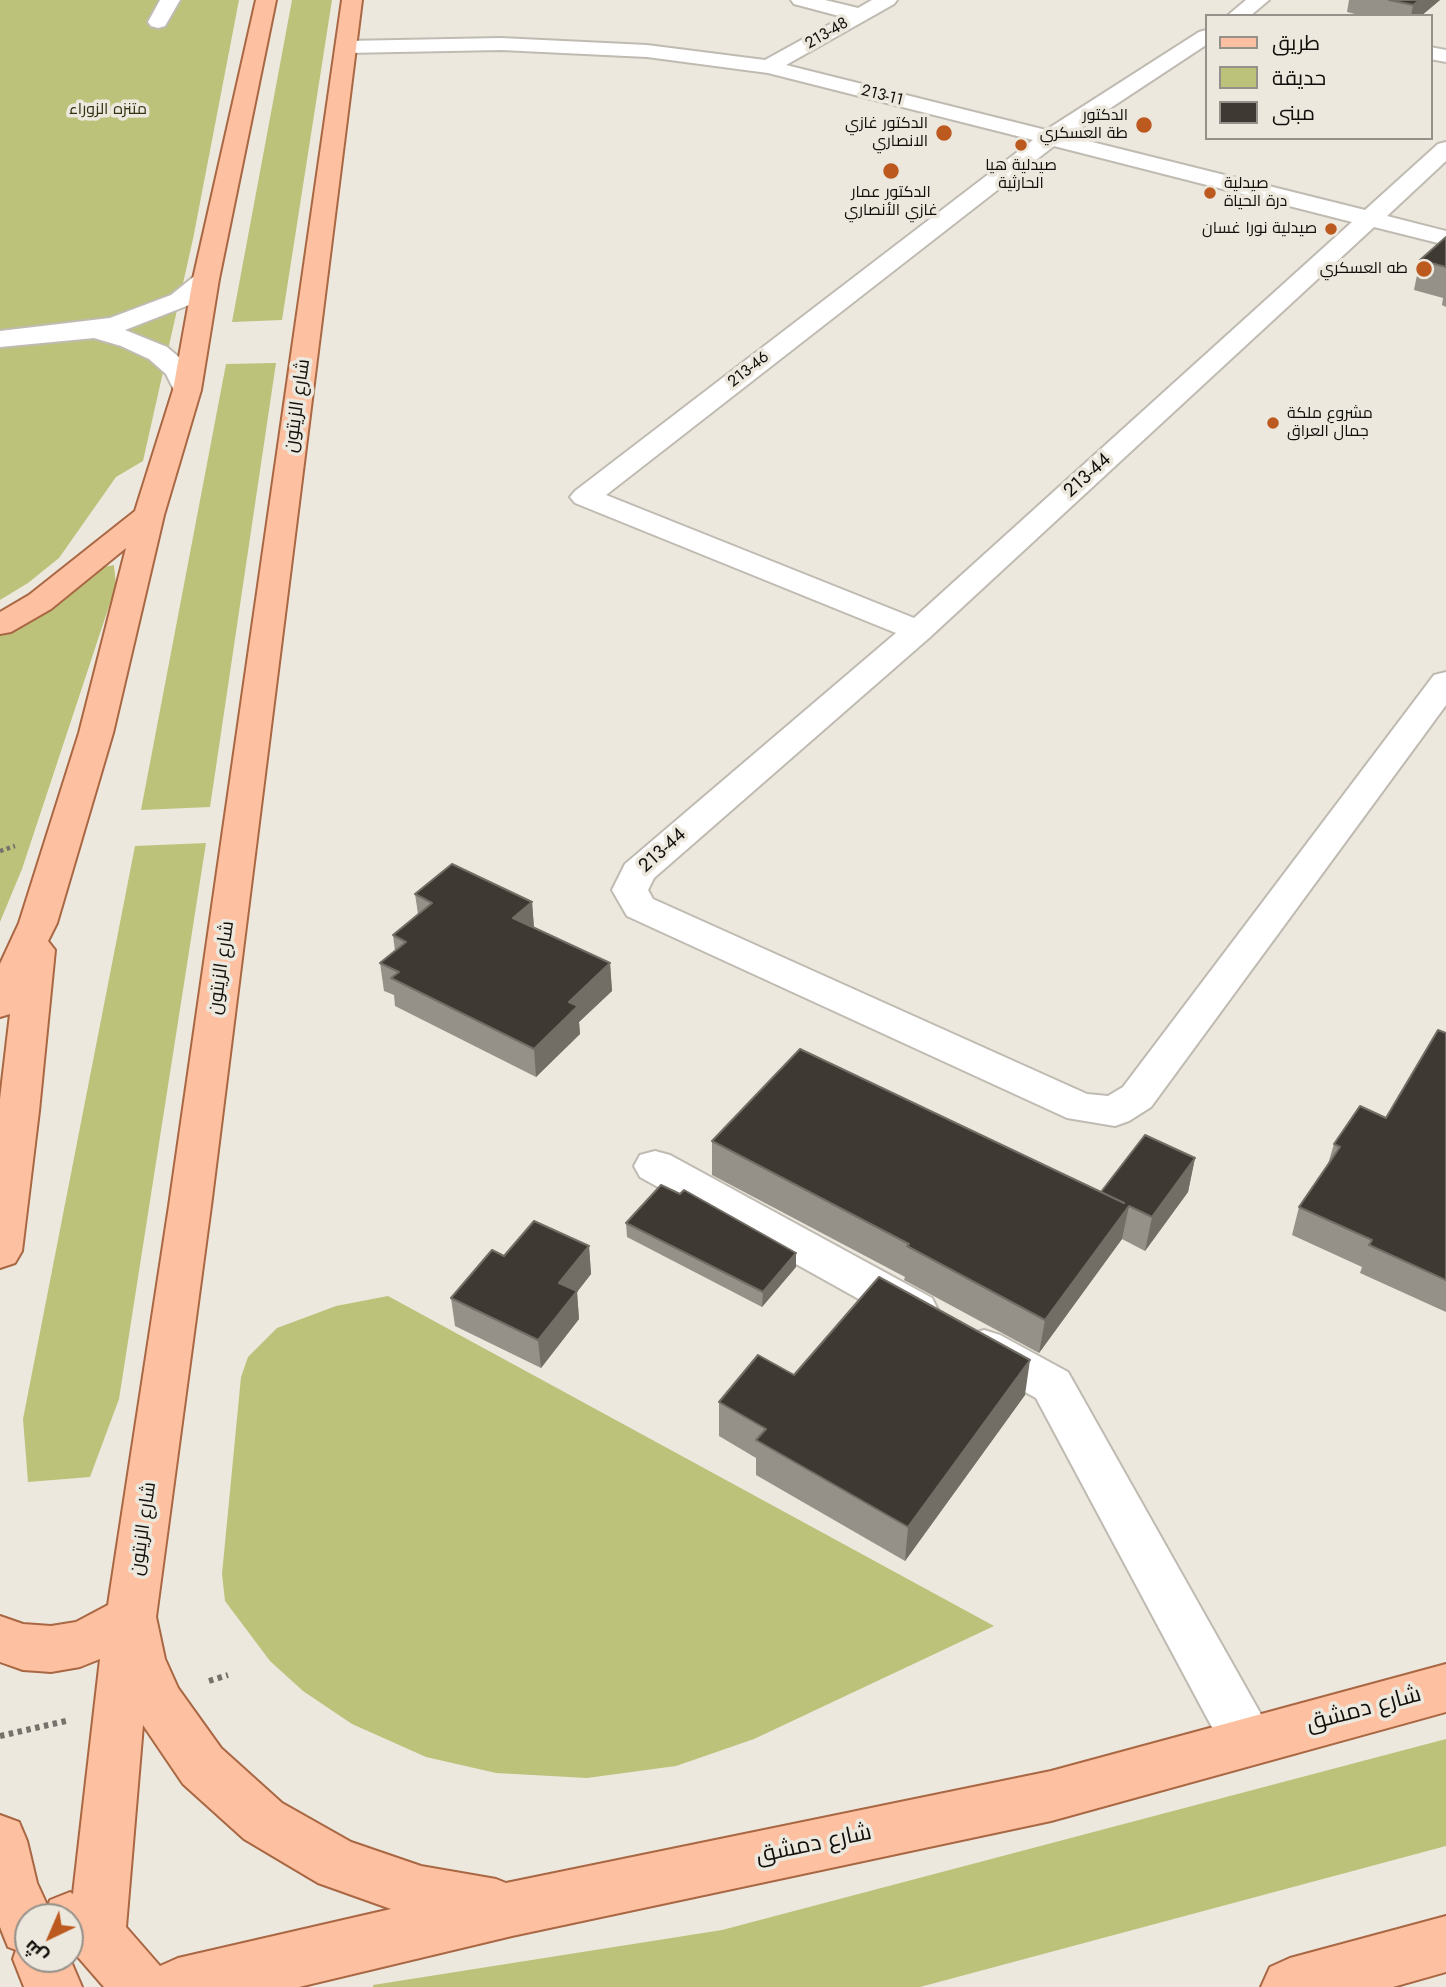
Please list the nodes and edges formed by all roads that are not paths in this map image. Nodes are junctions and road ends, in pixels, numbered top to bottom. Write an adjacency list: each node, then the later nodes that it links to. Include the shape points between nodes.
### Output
1 (170, 0): 7 (street)
2 (265, 0): 15 (main road)
3 (352, 0): 9 (main road, شارع الزيتون)
4 (801, 0): 6 (street)
5 (887, 0): 6 (street, 213-48)
6 (860, 15): 10 (street, 213-48)
7 (158, 22)
8 (1204, 37): 11 (street, 213-46)
9 (346, 47): 10 (street, 213-11, via 501,44 621,50); 27 (main road, شارع الزيتون)
10 (768, 67): 11 (street, 213-11)
11 (1050, 138): 13 (street, 213-11); 21 (street, 213-46, via 585,496)
12 (1446, 149): 13 (street, 213-44)
13 (1369, 219): 14 (street, 213-11); 21 (street, 213-44)
14 (1446, 239)
15 (206, 279): 16 (street, via 162,309); 18 (main road)
16 (95, 330): 17 (street); 18 (street, via 158,353 178,370)
17 (0, 339)
18 (187, 390): 19 (main road)
19 (149, 515): 20 (main road, via 40,602); 23 (main road, via 96,733)
20 (0, 625)
21 (918, 631): 22 (street, 213-44, via 638,872 630,890 640,908 1081,1108 1115,1111 1137,1097)
22 (1446, 682)
23 (38, 923): 24 (main road); 26 (main road)
24 (0, 1004)
25 (655, 1166): 30 (street, via 1052,1385)
26 (0, 1251)
27 (131, 1617): 28 (main road, via 80,1644 23,1647); 33 (main road, شارع الزيتون, via 116,1734); 34 (main road, via 140,1659 158,1703 202,1766 263,1821 337,1864 421,1894)
28 (0, 1639)
29 (1446, 1688): 30 (main road, شارع دمشق)
30 (1248, 1742): 34 (main road, شارع دمشق, via 1051,1796)
31 (9, 1883): 32 (main road)
32 (42, 1903)
33 (81, 1903)
34 (512, 1909): 38 (main road, شارع دمشق)
35 (84, 1931): 37 (main road)
36 (1446, 1944): 39 (main road)
37 (141, 1987)
38 (178, 1987)
39 (1290, 1987)

